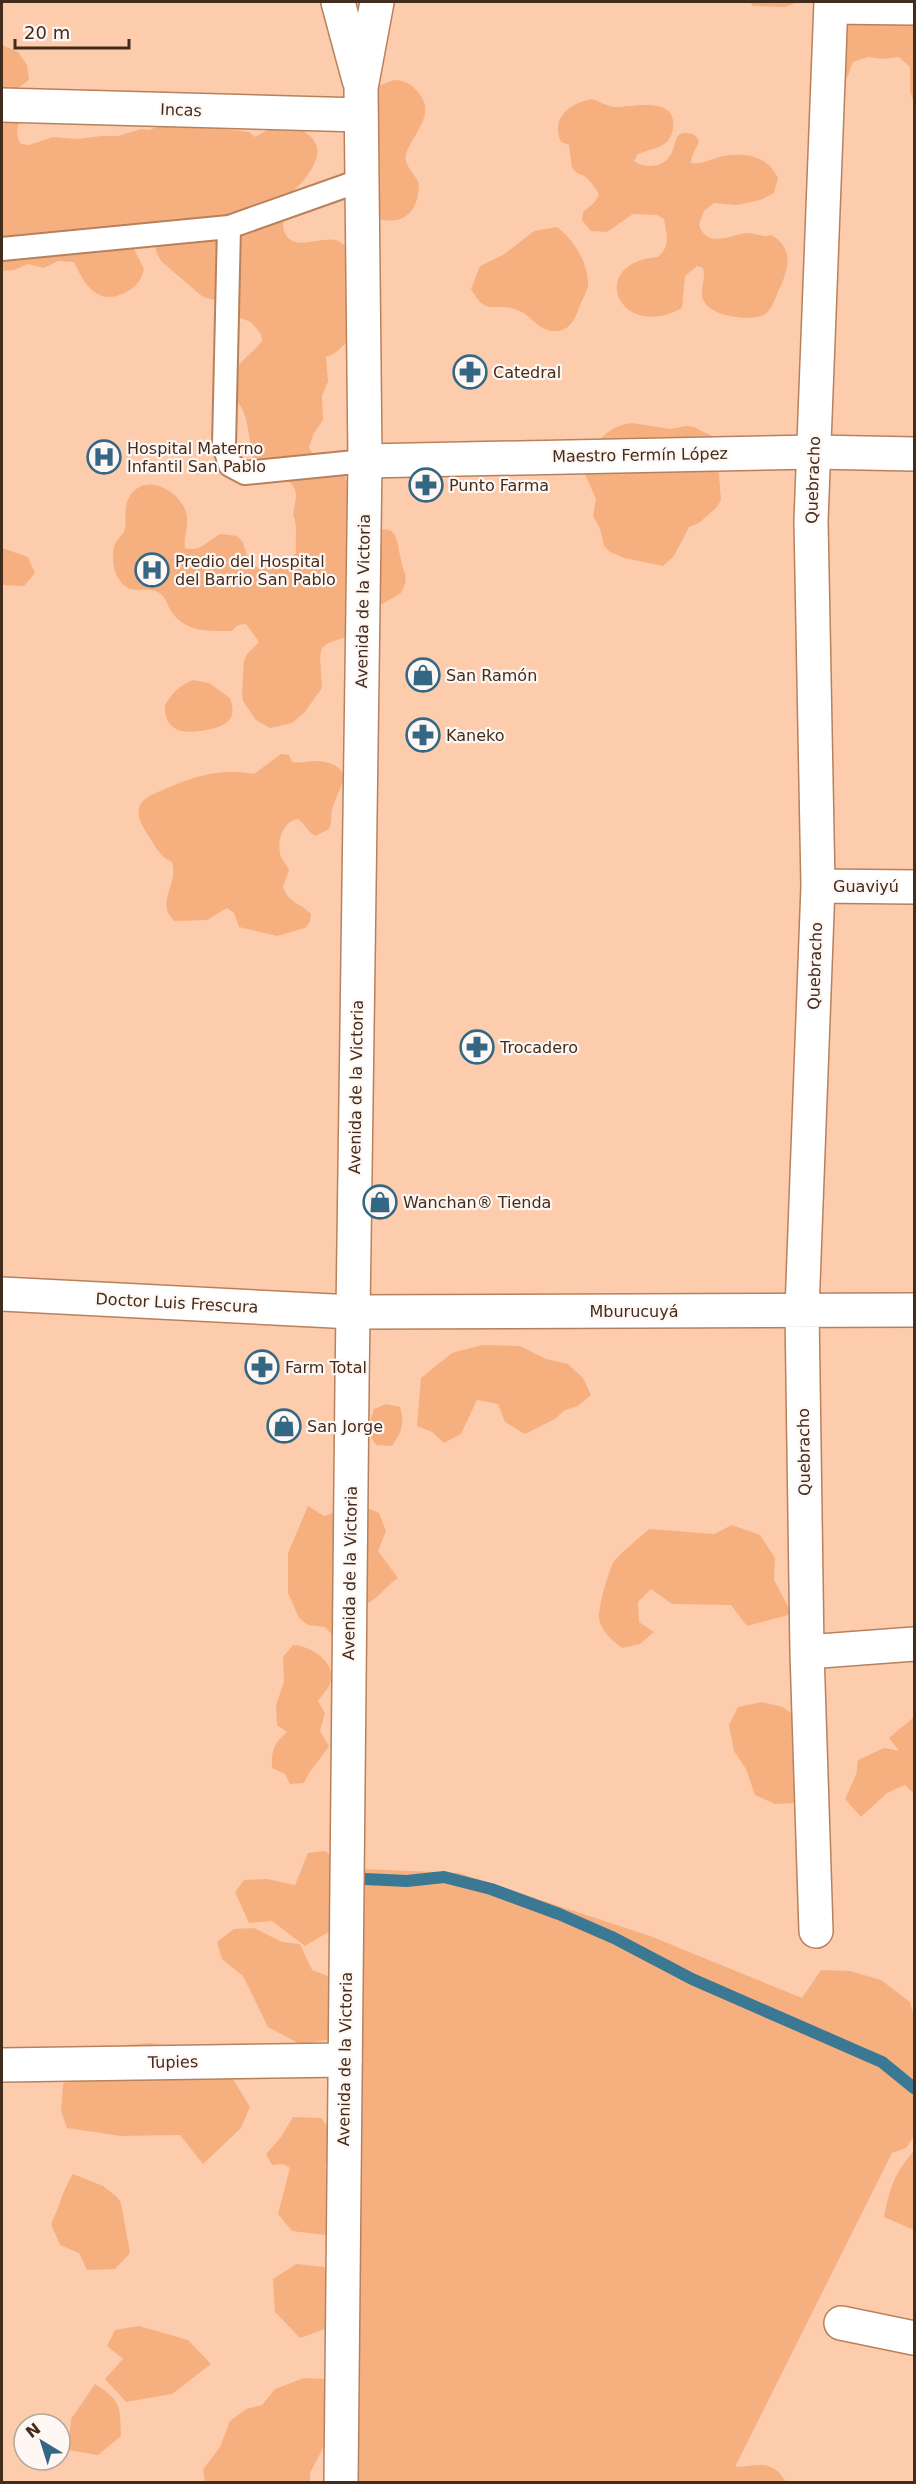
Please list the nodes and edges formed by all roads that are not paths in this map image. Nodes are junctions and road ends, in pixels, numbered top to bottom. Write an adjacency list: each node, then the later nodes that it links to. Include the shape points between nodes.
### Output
1 (338, 2): 5 (street, Avenida de la Victoria)
2 (378, 2): 5 (street, Avenida de la Victoria)
3 (831, 4): 4 (street); 10 (street, Quebracho)
4 (915, 8)
5 (361, 101): 6 (street, Incas); 7 (street, Avenida de la Victoria)
6 (2, 105)
7 (362, 180): 8 (lane); 12 (street, Avenida de la Victoria)
8 (229, 227): 9 (lane); 12 (lane, via 224,445 230,465 245,473)
9 (2, 249)
10 (814, 452): 11 (street, Maestro Fermín López); 12 (street, Maestro Fermín López); 13 (street, Quebracho, via 811,521)
11 (915, 454)
12 (365, 461): 18 (street, Avenida de la Victoria)
13 (818, 886): 14 (street, Guaviyú); 16 (street, Quebracho)
14 (915, 887)
15 (2, 1294): 18 (street, Doctor Luis Frescura)
16 (802, 1310): 17 (street, Mburucuyá); 18 (street, Mburucuyá); 20 (street, Quebracho)
17 (915, 1310)
18 (353, 1312): 22 (street, Avenida de la Victoria)
19 (915, 1644): 20 (street)
20 (807, 1652): 21 (street, Quebracho)
21 (816, 1930)
22 (345, 2060): 23 (street, Tupies); 26 (street, Avenida de la Victoria)
23 (2, 2065)
24 (842, 2323): 25 (street)
25 (915, 2338)
26 (342, 2482)

